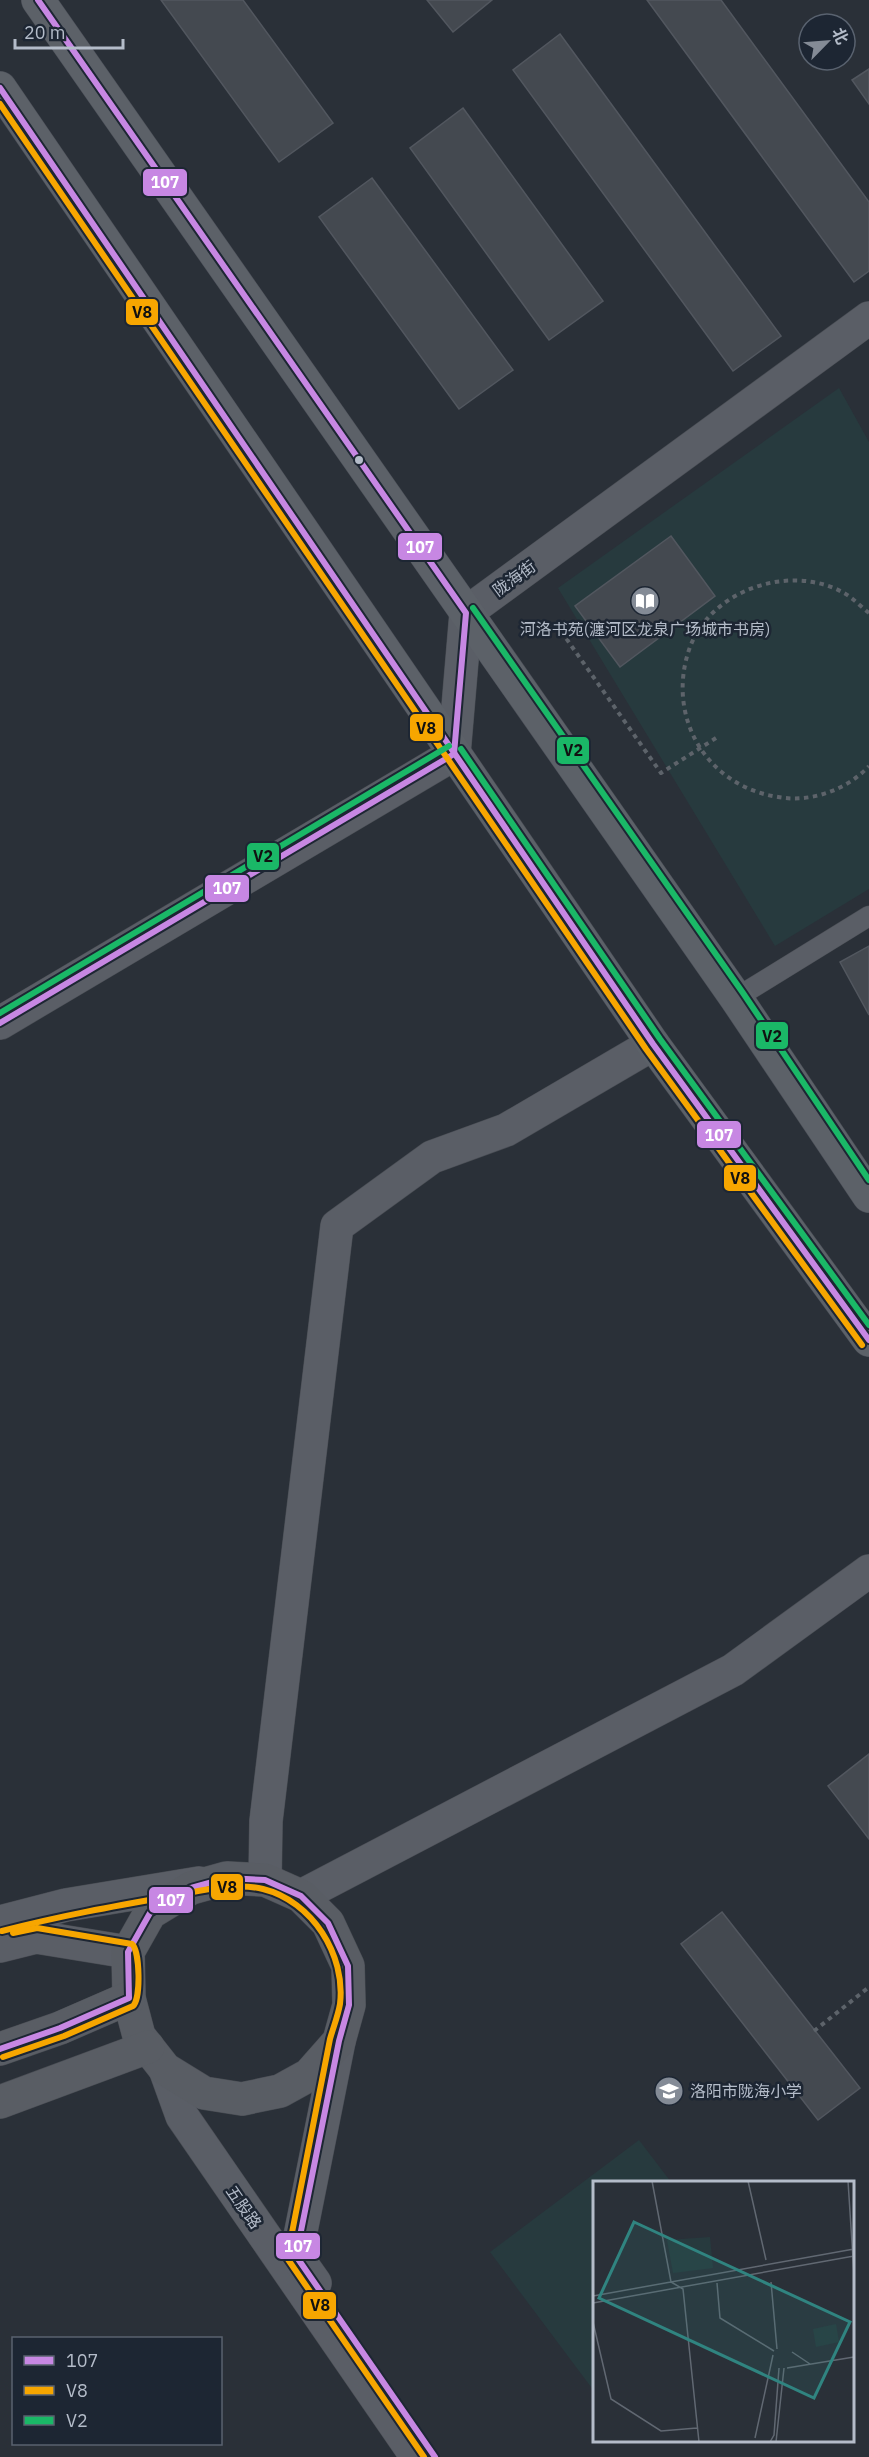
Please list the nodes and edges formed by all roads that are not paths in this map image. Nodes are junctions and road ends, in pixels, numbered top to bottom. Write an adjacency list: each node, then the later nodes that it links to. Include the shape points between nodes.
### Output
1 (38, 0): 4 (main road)
2 (0, 88): 5 (main road)
3 (869, 318): 4 (street, 陇海街)
4 (466, 613): 5 (street); 7 (main road)
5 (454, 754): 8 (street); 9 (main road)
6 (869, 916): 7 (lane)
7 (736, 998): 10 (main road)
8 (0, 1023)
9 (652, 1044): 11 (main road); 14 (street, via 506,1130 432,1156 337,1226 266,1821)
10 (869, 1196)
11 (869, 1340)
12 (869, 1571): 15 (street, via 733,1670)
13 (227, 1878): 14 (main road); 16 (street, via 66,1905); 18 (main road, via 190,1888 150,1913)
14 (266, 1880): 15 (main road)
15 (301, 1896): 20 (main road, via 328,1923 348,1966 349,2005)
16 (0, 1922)
17 (0, 1946): 18 (street, via 36,1937)
18 (128, 1952): 19 (main road, 五股路)
19 (129, 1998): 21 (main road); 22 (main road, 五股路, via 139,2036)
20 (339, 2041): 22 (main road, via 309,2075 280,2091 242,2099 204,2093); 25 (street, via 296,2256)
21 (0, 2049)
22 (156, 2058): 23 (main road, via 85,2070); 24 (street, 五股路, via 182,2116)
23 (0, 2102)
24 (417, 2457)
25 (435, 2457)

